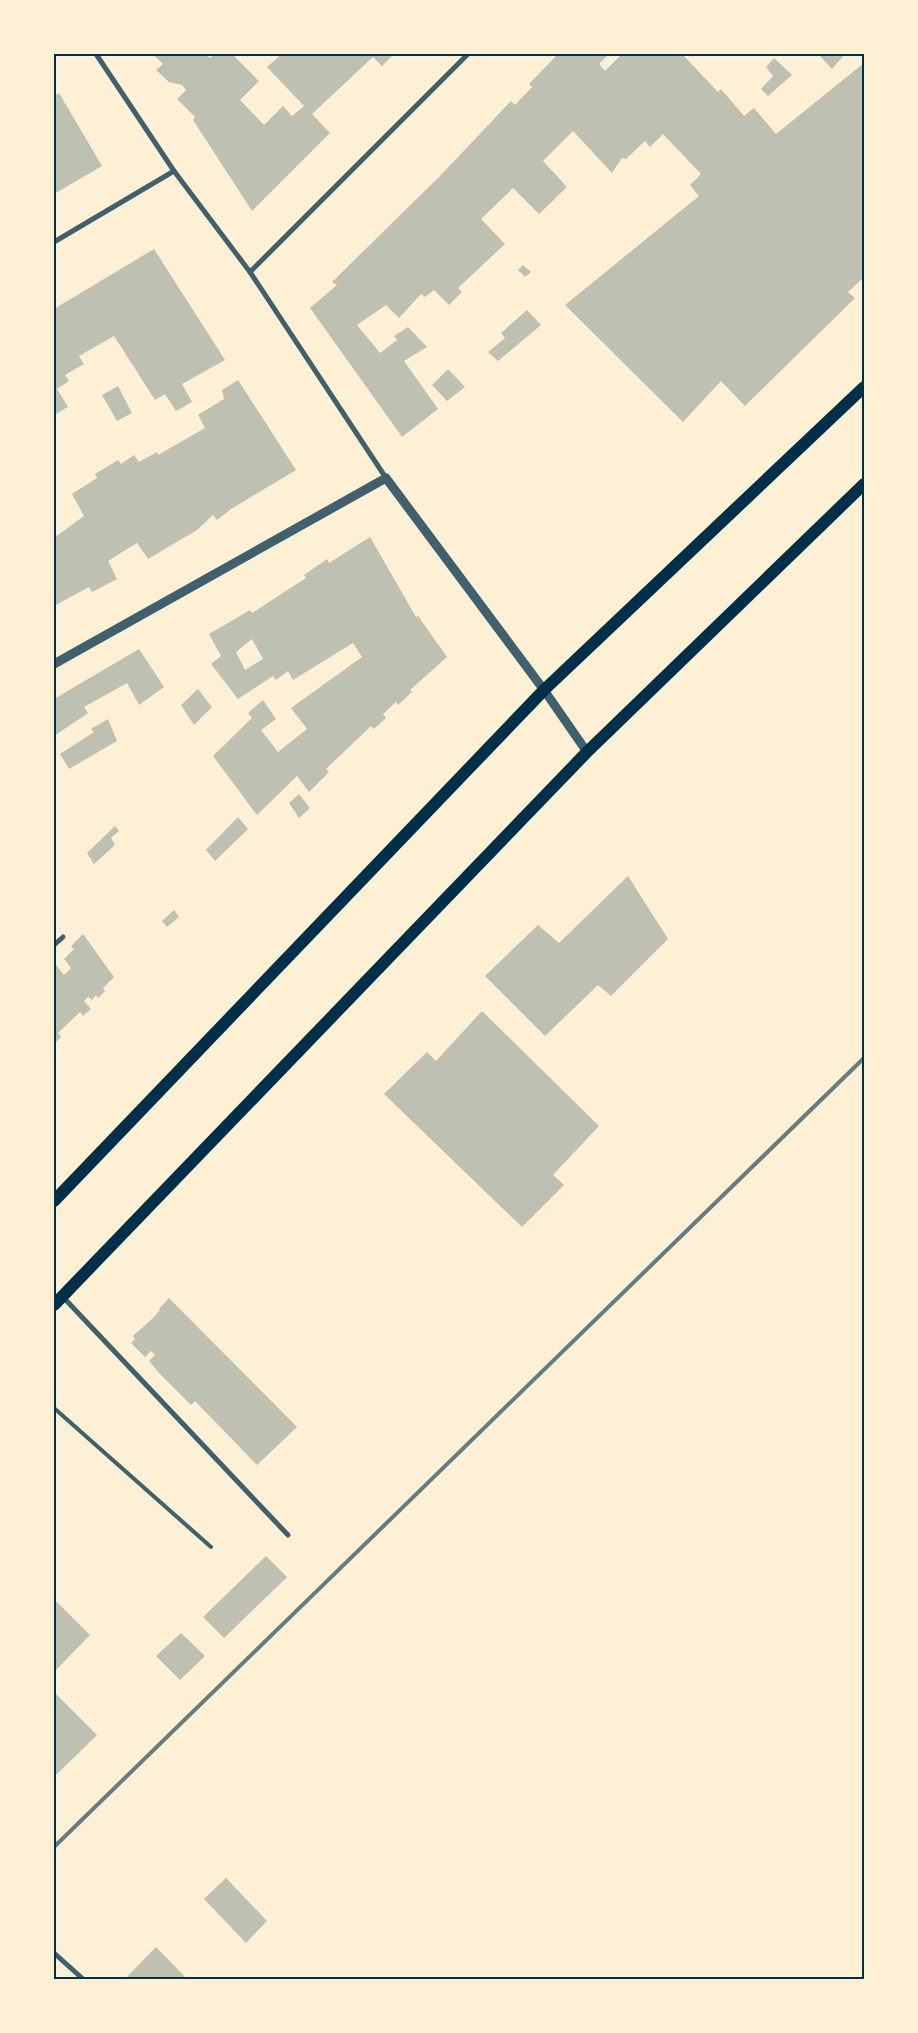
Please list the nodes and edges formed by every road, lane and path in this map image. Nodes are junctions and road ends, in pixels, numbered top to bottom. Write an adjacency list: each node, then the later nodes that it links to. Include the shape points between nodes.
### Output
1 (96, 54): 3 (street)
2 (468, 54): 5 (street)
3 (174, 171): 4 (street); 5 (street)
4 (54, 242)
5 (250, 272): 7 (street)
6 (864, 387): 10 (main road)
7 (386, 478): 9 (street); 10 (street)
8 (864, 484): 11 (main road)
9 (54, 664)
10 (544, 690): 11 (street); 14 (main road)
11 (587, 752): 15 (main road)
12 (62, 937): 13 (street)
13 (54, 945)
14 (54, 1202)
15 (58, 1300): 17 (street)
16 (54, 1408): 18 (lane)
17 (288, 1535)
18 (211, 1547)
19 (54, 1953): 20 (street)
20 (84, 1979)

